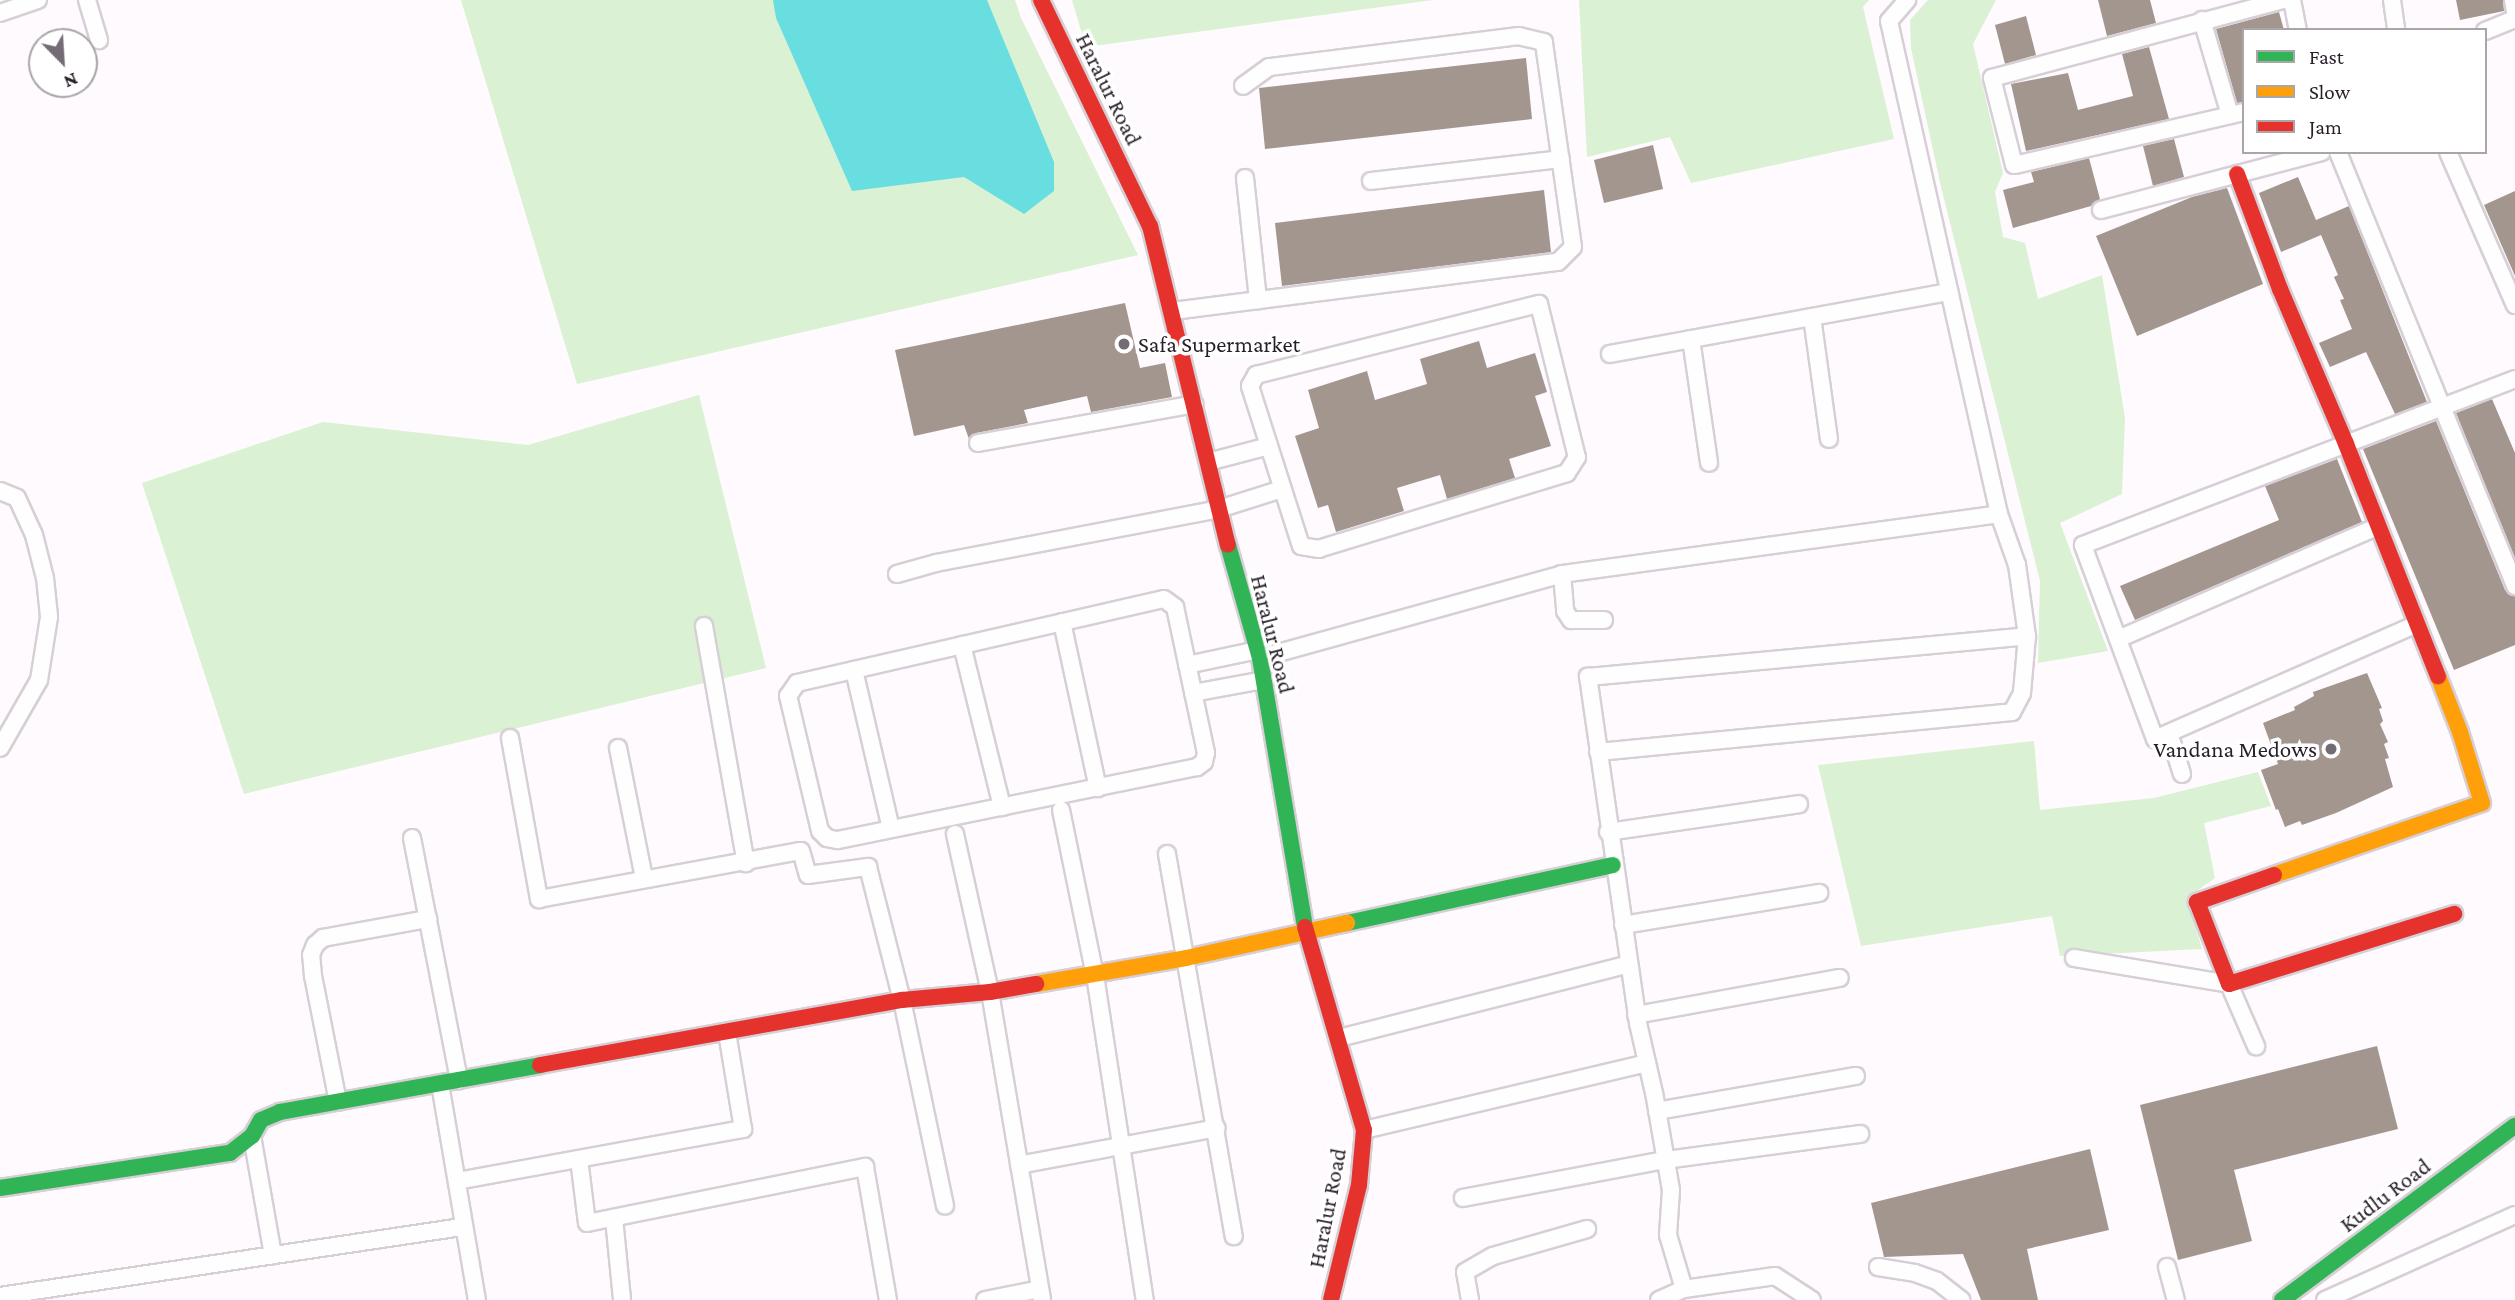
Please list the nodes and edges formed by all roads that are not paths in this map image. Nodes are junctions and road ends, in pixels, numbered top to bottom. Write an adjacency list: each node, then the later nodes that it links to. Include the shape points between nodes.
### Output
1 (38, 0): 10 (street)
2 (87, 0): 16 (street)
3 (1041, 0): 30 (street, Haralur Road, via 1150,226)
4 (1908, 0): 27 (street, via 1889,21)
5 (2284, 0): 12 (street)
6 (2292, 0): 13 (street)
7 (2392, 0): 14 (street)
8 (2513, 0): 9 (street)
9 (2515, 11)
10 (0, 13)
11 (2515, 19): 15 (street)
12 (2202, 20): 18 (street); 18 (street, via 1992,78 2014,165)
13 (2298, 28)
14 (2396, 28)
15 (2487, 30)
16 (99, 40)
17 (1243, 86): 22 (street, via 1269,67 1519,36 1544,42)
18 (2237, 113)
19 (2314, 154): 23 (street)
20 (2339, 154): 36 (street)
21 (2449, 154): 29 (street)
22 (1561, 159): 25 (street); 28 (street, via 1573,247 1558,262)
23 (2237, 174): 26 (street); 39 (street)
24 (1245, 178): 28 (street)
25 (1371, 181)
26 (2101, 210)
27 (1950, 292): 31 (street); 46 (street)
28 (1258, 300): 30 (street)
29 (2515, 305)
30 (1173, 311): 35 (street, Haralur Road)
31 (1812, 317): 32 (street); 37 (street)
32 (1691, 339): 33 (street); 42 (street)
33 (1610, 354)
34 (2515, 379): 36 (street)
35 (1195, 404): 38 (street); 41 (street, Haralur Road)
36 (2442, 407): 39 (street); 50 (street)
37 (1829, 439)
38 (978, 443)
39 (2346, 444): 47 (street); 56 (street, via 2083,545)
40 (1269, 446): 41 (street); 43 (street); 43 (street, via 1250,386 1256,375 1539,304 1577,457 1567,473 1319,549 1301,546)
41 (1208, 462): 45 (street, Haralur Road)
42 (1709, 463)
43 (1282, 489): 45 (street)
44 (0, 491): 65 (street, via 16,498 34,535 49,617 39,680)
45 (1219, 509): 48 (street); 58 (street, Haralur Road)
46 (1999, 514): 49 (street); 55 (street, via 2017,565)
47 (2379, 526): 53 (street); 56 (street)
48 (897, 573)
49 (1562, 574): 51 (street, via 1565,611 1571,620); 58 (street)
50 (2515, 586)
51 (1604, 620)
52 (1062, 622): 57 (street); 59 (street, via 1164,599 1172,602); 69 (street)
53 (2417, 624): 63 (street); 91 (street, via 2460,732 2482,803 2197,902)
54 (704, 626): 78 (street)
55 (2027, 636): 67 (street, via 2022,693 2012,712); 67 (street, via 1588,677)
56 (2118, 639): 63 (street, via 2155,739)
57 (962, 645): 60 (street); 71 (street)
58 (1259, 654): 59 (street); 61 (street, Haralur Road)
59 (1187, 665): 62 (street)
60 (854, 670): 73 (street); 73 (street, via 797,683 788,696 820,831 837,840)
61 (1264, 680): 62 (street); 85 (street, Haralur Road)
62 (1193, 693): 69 (street, via 1204,762)
63 (2169, 733): 68 (street)
64 (510, 738): 80 (street, via 539,899)
65 (0, 748)
66 (618, 748): 80 (street)
67 (1598, 752): 74 (street)
68 (2182, 774)
69 (1098, 788): 71 (street)
70 (1799, 804): 74 (street)
71 (1002, 807): 73 (street)
72 (1061, 810): 89 (street)
73 (891, 829)
74 (1608, 832): 79 (street)
75 (955, 834): 92 (street)
76 (412, 838): 83 (street)
77 (1167, 854): 86 (street)
78 (746, 863): 80 (street); 93 (street, via 801,850 808,875 868,867)
79 (1613, 865): 84 (street); 85 (street)
80 (643, 878)
81 (1819, 893): 84 (street)
82 (2454, 914): 91 (street)
83 (428, 919): 100 (street); 102 (street, via 323,938 315,945 313,976)
84 (1623, 925): 88 (street)
85 (1306, 931): 86 (street); 96 (street, Haralur Road)
86 (1186, 958): 89 (street); 105 (street)
87 (2074, 958): 91 (street)
88 (1629, 964): 94 (street); 96 (street)
89 (1095, 975): 92 (street); 109 (street)
90 (1840, 978): 94 (street)
91 (2229, 984): 97 (street)
92 (990, 992): 93 (street); 112 (street)
93 (902, 1000): 95 (street); 116 (street)
94 (1636, 1015): 98 (street)
95 (727, 1032): 100 (street); 110 (street, via 743,1129)
96 (1339, 1038): 106 (street, Haralur Road)
97 (2256, 1046)
98 (1647, 1063): 103 (street); 106 (street)
99 (1856, 1076): 103 (street)
100 (459, 1080): 101 (street)
101 (440, 1084): 102 (street); 113 (street)
102 (338, 1102): 108 (street, via 280,1112 261,1120)
103 (1657, 1111): 111 (street)
104 (2515, 1126): 127 (street, Kudlu Road)
105 (1217, 1128): 109 (street); 121 (street)
106 (1364, 1130): 134 (street, Haralur Road, via 1359,1185)
107 (1860, 1134): 111 (street)
108 (252, 1136): 114 (street, via 229,1153); 122 (street)
109 (1121, 1145): 112 (street); 133 (street)
110 (579, 1159): 113 (street); 118 (street, via 587,1223)
111 (1665, 1160): 115 (street); 125 (street, via 1671,1190 1668,1235)
112 (1019, 1165): 126 (street)
113 (457, 1181): 119 (street)
114 (0, 1188)
115 (1463, 1198)
116 (945, 1206)
117 (2515, 1215): 141 (street)
118 (614, 1218): 130 (street); 131 (street, via 865,1167)
119 (464, 1227): 122 (street); 129 (street)
120 (1587, 1229): 135 (street, via 1493,1256 1465,1272)
121 (1234, 1236)
122 (273, 1255): 128 (street)
123 (1878, 1267): 138 (street, via 1937,1281)
124 (2167, 1267): 139 (street)
125 (1684, 1289): 136 (street); 137 (street, via 1775,1276)
126 (1041, 1294): 132 (street)
127 (2301, 1294): 140 (street, Kudlu Road)
128 (0, 1296)
129 (477, 1300)
130 (622, 1300)
131 (888, 1300)
132 (985, 1300)
133 (1145, 1300)
134 (1331, 1300)
135 (1469, 1300)
136 (1658, 1300)
137 (1812, 1300)
138 (1961, 1300)
139 (2176, 1300)
140 (2282, 1300)
141 (2325, 1300)

